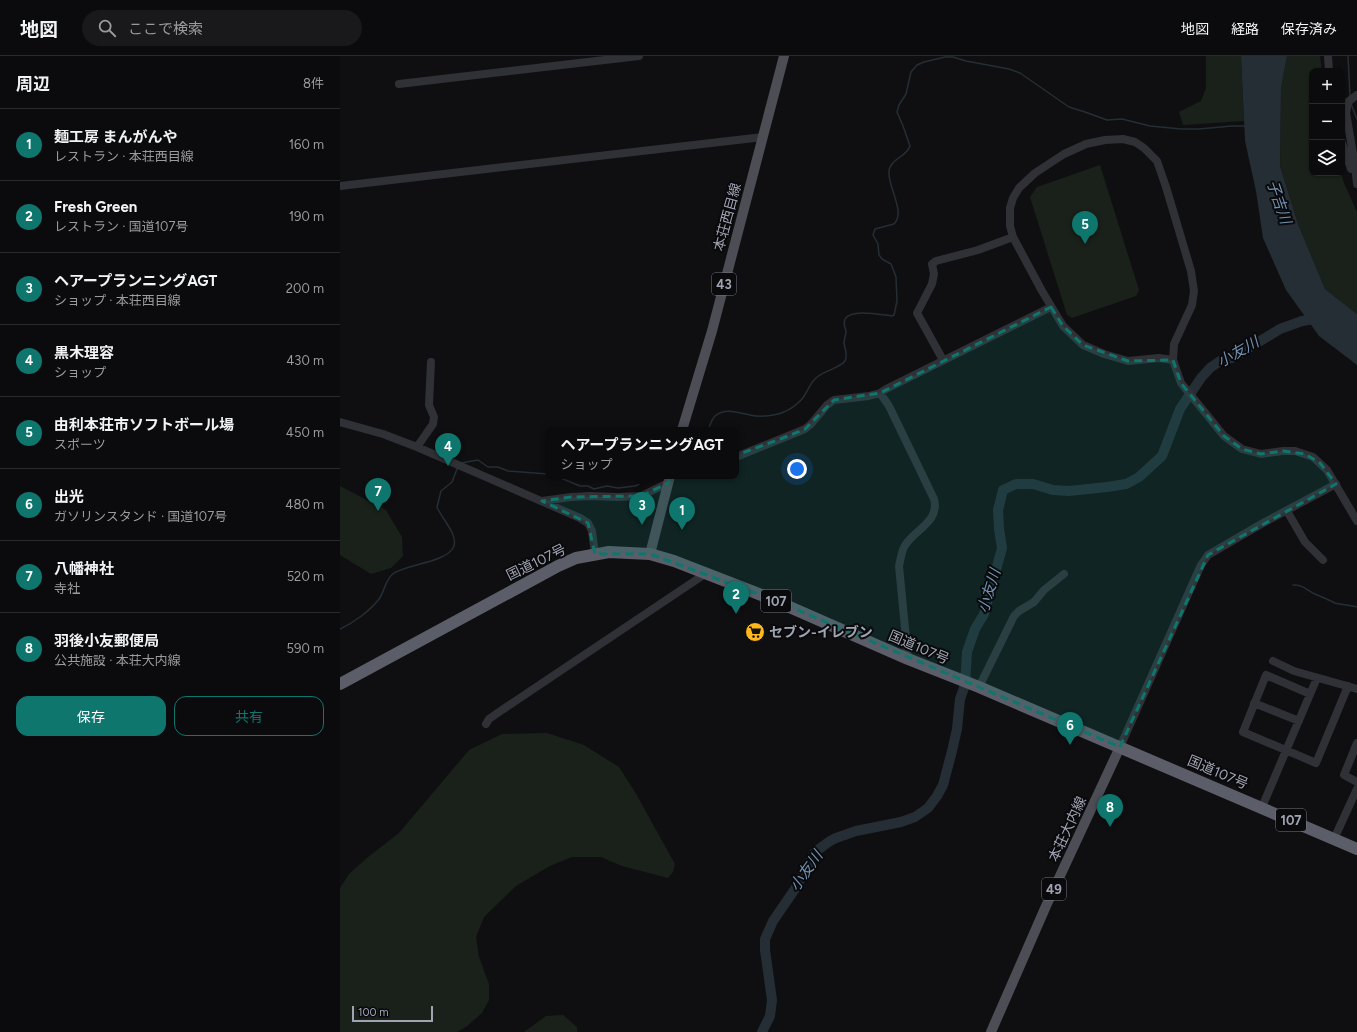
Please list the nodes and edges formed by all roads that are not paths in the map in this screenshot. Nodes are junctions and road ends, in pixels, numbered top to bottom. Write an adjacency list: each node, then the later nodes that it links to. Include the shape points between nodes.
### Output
1 (639, 56): 5 (street)
2 (784, 56): 7 (main road, 本荘西目線 / 43)
3 (1328, 56): 4 (street)
4 (1330, 68)
5 (399, 84)
6 (1357, 95): 9 (street, via 1348,102 1346,113)
7 (763, 137): 10 (street); 18 (main road, 本荘西目線 / 43, via 714,323)
8 (1345, 151): 9 (street)
9 (1357, 185)
10 (340, 186)
11 (1013, 237): 12 (street); 13 (street, via 932,264 932,284 917,313); 14 (street, via 1009,218 1013,198 1019,188 1035,173 1064,154 1086,144 1123,139 1144,148 1157,161 1191,271 1194,291 1192,305 1174,344)
12 (1051, 307): 13 (street); 14 (street, via 1063,326 1083,345 1128,361 1159,358)
13 (943, 360): 16 (street)
14 (1172, 360): 22 (street, via 1181,383 1224,436 1242,450 1261,454 1295,451 1313,456)
15 (431, 362): 19 (street, via 429,405 434,418 433,424)
16 (880, 393): 20 (street, via 834,400 805,429); 31 (street, via 914,456 936,506 929,520 905,545 900,561)
17 (340, 422): 19 (street, via 383,434)
18 (683, 427)
19 (417, 448): 23 (street)
20 (739, 456)
21 (669, 480): 23 (street, via 641,496 571,496); 27 (main road)
22 (1336, 484): 24 (street); 25 (street)
23 (542, 501): 26 (street, via 588,523 592,531)
24 (1287, 511): 28 (street, via 1305,542); 43 (street, via 1208,555 1201,565)
25 (1357, 521)
26 (595, 554): 27 (highway, 国道107号 / 107); 34 (highway, 国道107号 / 107, via 576,558 558,566)
27 (650, 554): 29 (highway, 国道107号 / 107)
28 (1323, 560)
29 (705, 574): 31 (highway, 国道107号 / 107, via 769,598); 41 (street, via 499,712)
30 (1064, 574): 35 (street, via 1034,602 1014,616)
31 (908, 659): 35 (highway, 国道107号 / 107)
32 (1273, 661): 33 (street)
33 (1317, 678): 36 (street); 38 (street)
34 (340, 684)
35 (975, 686): 43 (highway, 国道107号 / 107)
36 (1348, 686): 37 (street); 44 (street, via 1316,763)
37 (1357, 689)
38 (1310, 694): 39 (street, via 1266,675); 40 (street)
39 (1254, 703): 40 (street); 44 (street, via 1243,732)
40 (1299, 721): 44 (street)
41 (486, 724)
42 (1357, 743): 45 (street, via 1344,775)
43 (1120, 747): 48 (highway, 国道107号 / 107); 51 (main road, 本荘大内線 / 49)
44 (1286, 750): 48 (street)
45 (1357, 782)
46 (1357, 789): 47 (street)
47 (1355, 801): 49 (street)
48 (1262, 807): 49 (highway, 国道107号 / 107)
49 (1334, 839): 50 (highway, 国道107号 / 107)
50 (1357, 849)
51 (991, 1032)

